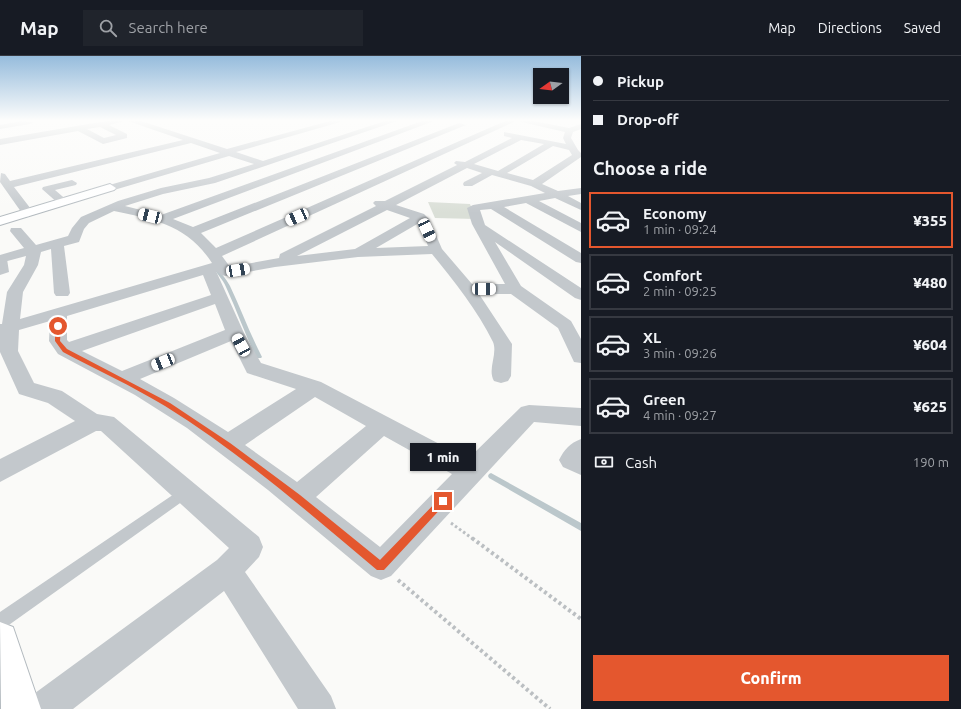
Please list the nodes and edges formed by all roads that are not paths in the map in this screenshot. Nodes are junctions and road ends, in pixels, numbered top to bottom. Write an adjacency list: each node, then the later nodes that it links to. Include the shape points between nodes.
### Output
1 (146, 151): 18 (street)
2 (302, 151): 12 (street)
3 (347, 151): 15 (street)
4 (393, 151): 24 (street)
5 (415, 151): 11 (street)
6 (442, 151): 11 (street)
7 (492, 151): 13 (street)
8 (537, 151): 19 (street)
9 (575, 151): 16 (street, via 578,155)
10 (231, 152): 12 (street); 23 (street)
11 (433, 156): 13 (street); 32 (street)
12 (267, 163): 15 (street); 38 (street, via 211,181 162,191)
13 (465, 165): 19 (street); 36 (street)
14 (47, 167): 18 (street)
15 (293, 171): 24 (street); 42 (street)
16 (552, 172): 26 (street); 28 (street)
17 (2, 173): 27 (street)
18 (57, 173): 21 (street)
19 (495, 173): 25 (street); 26 (street)
20 (126, 174): 23 (street)
21 (36, 178): 27 (street); 30 (street)
22 (84, 180): 30 (street)
23 (137, 180): 29 (street)
24 (320, 181): 32 (street); 46 (street)
25 (468, 184)
26 (535, 184): 33 (street)
27 (8, 185): 40 (street)
28 (581, 186)
29 (110, 188): 35 (street)
30 (47, 189): 35 (street)
31 (581, 191): 33 (street)
32 (351, 193): 36 (street); 53 (street)
33 (558, 195): 34 (street); 39 (street)
34 (529, 200): 37 (street); 45 (street)
35 (63, 202): 40 (street)
36 (385, 205): 41 (street); 54 (street)
37 (493, 205): 43 (street, via 473,208); 52 (street)
38 (114, 207): 42 (street); 47 (street, via 85,220 78,228 74,239)
39 (581, 207)
40 (28, 213): 44 (street)
41 (420, 217): 48 (street, via 425,222); 50 (street)
42 (162, 219): 46 (street)
43 (478, 224): 57 (street); 59 (street)
44 (8, 226): 49 (street)
45 (581, 228)
46 (192, 232): 53 (street)
47 (57, 245): 49 (street); 58 (street)
48 (436, 250): 50 (street); 56 (street)
49 (34, 251): 51 (street); 62 (street, via 31,265 15,292)
50 (358, 253): 54 (street)
51 (1, 258): 55 (lane, via 5,272)
52 (581, 259)
53 (214, 263): 54 (street, via 226,272); 60 (street); 61 (street)
54 (275, 263)
55 (0, 273)
56 (468, 288): 57 (street); 66 (street, via 503,344)
57 (515, 289): 65 (street, via 565,326)
58 (62, 293)
59 (581, 295)
60 (221, 297): 63 (street); 64 (street)
61 (59, 312): 62 (street); 64 (street, via 58,341)
62 (5, 329): 70 (street, via 9,351 26,389 55,397)
63 (235, 334): 67 (street); 68 (street, via 254,368)
64 (65, 350): 67 (street)
65 (581, 357)
66 (501, 376)
67 (121, 379): 72 (street, via 167,404)
68 (314, 387): 71 (street); 72 (street)
69 (581, 417): 76 (street, via 529,413)
70 (93, 422): 75 (street); 77 (street, via 106,423)
71 (382, 425): 76 (street); 78 (street)
72 (227, 445): 78 (street)
73 (581, 449): 74 (street, via 571,460)
74 (581, 465)
75 (0, 471)
76 (470, 472): 78 (street, via 381,566)
77 (186, 491): 79 (street, via 249,547); 80 (lane)
78 (298, 497)
79 (227, 570): 83 (street); 84 (street)
80 (0, 621)
81 (0, 640): 82 (street)
82 (21, 709)
83 (44, 709)
84 (318, 709)

